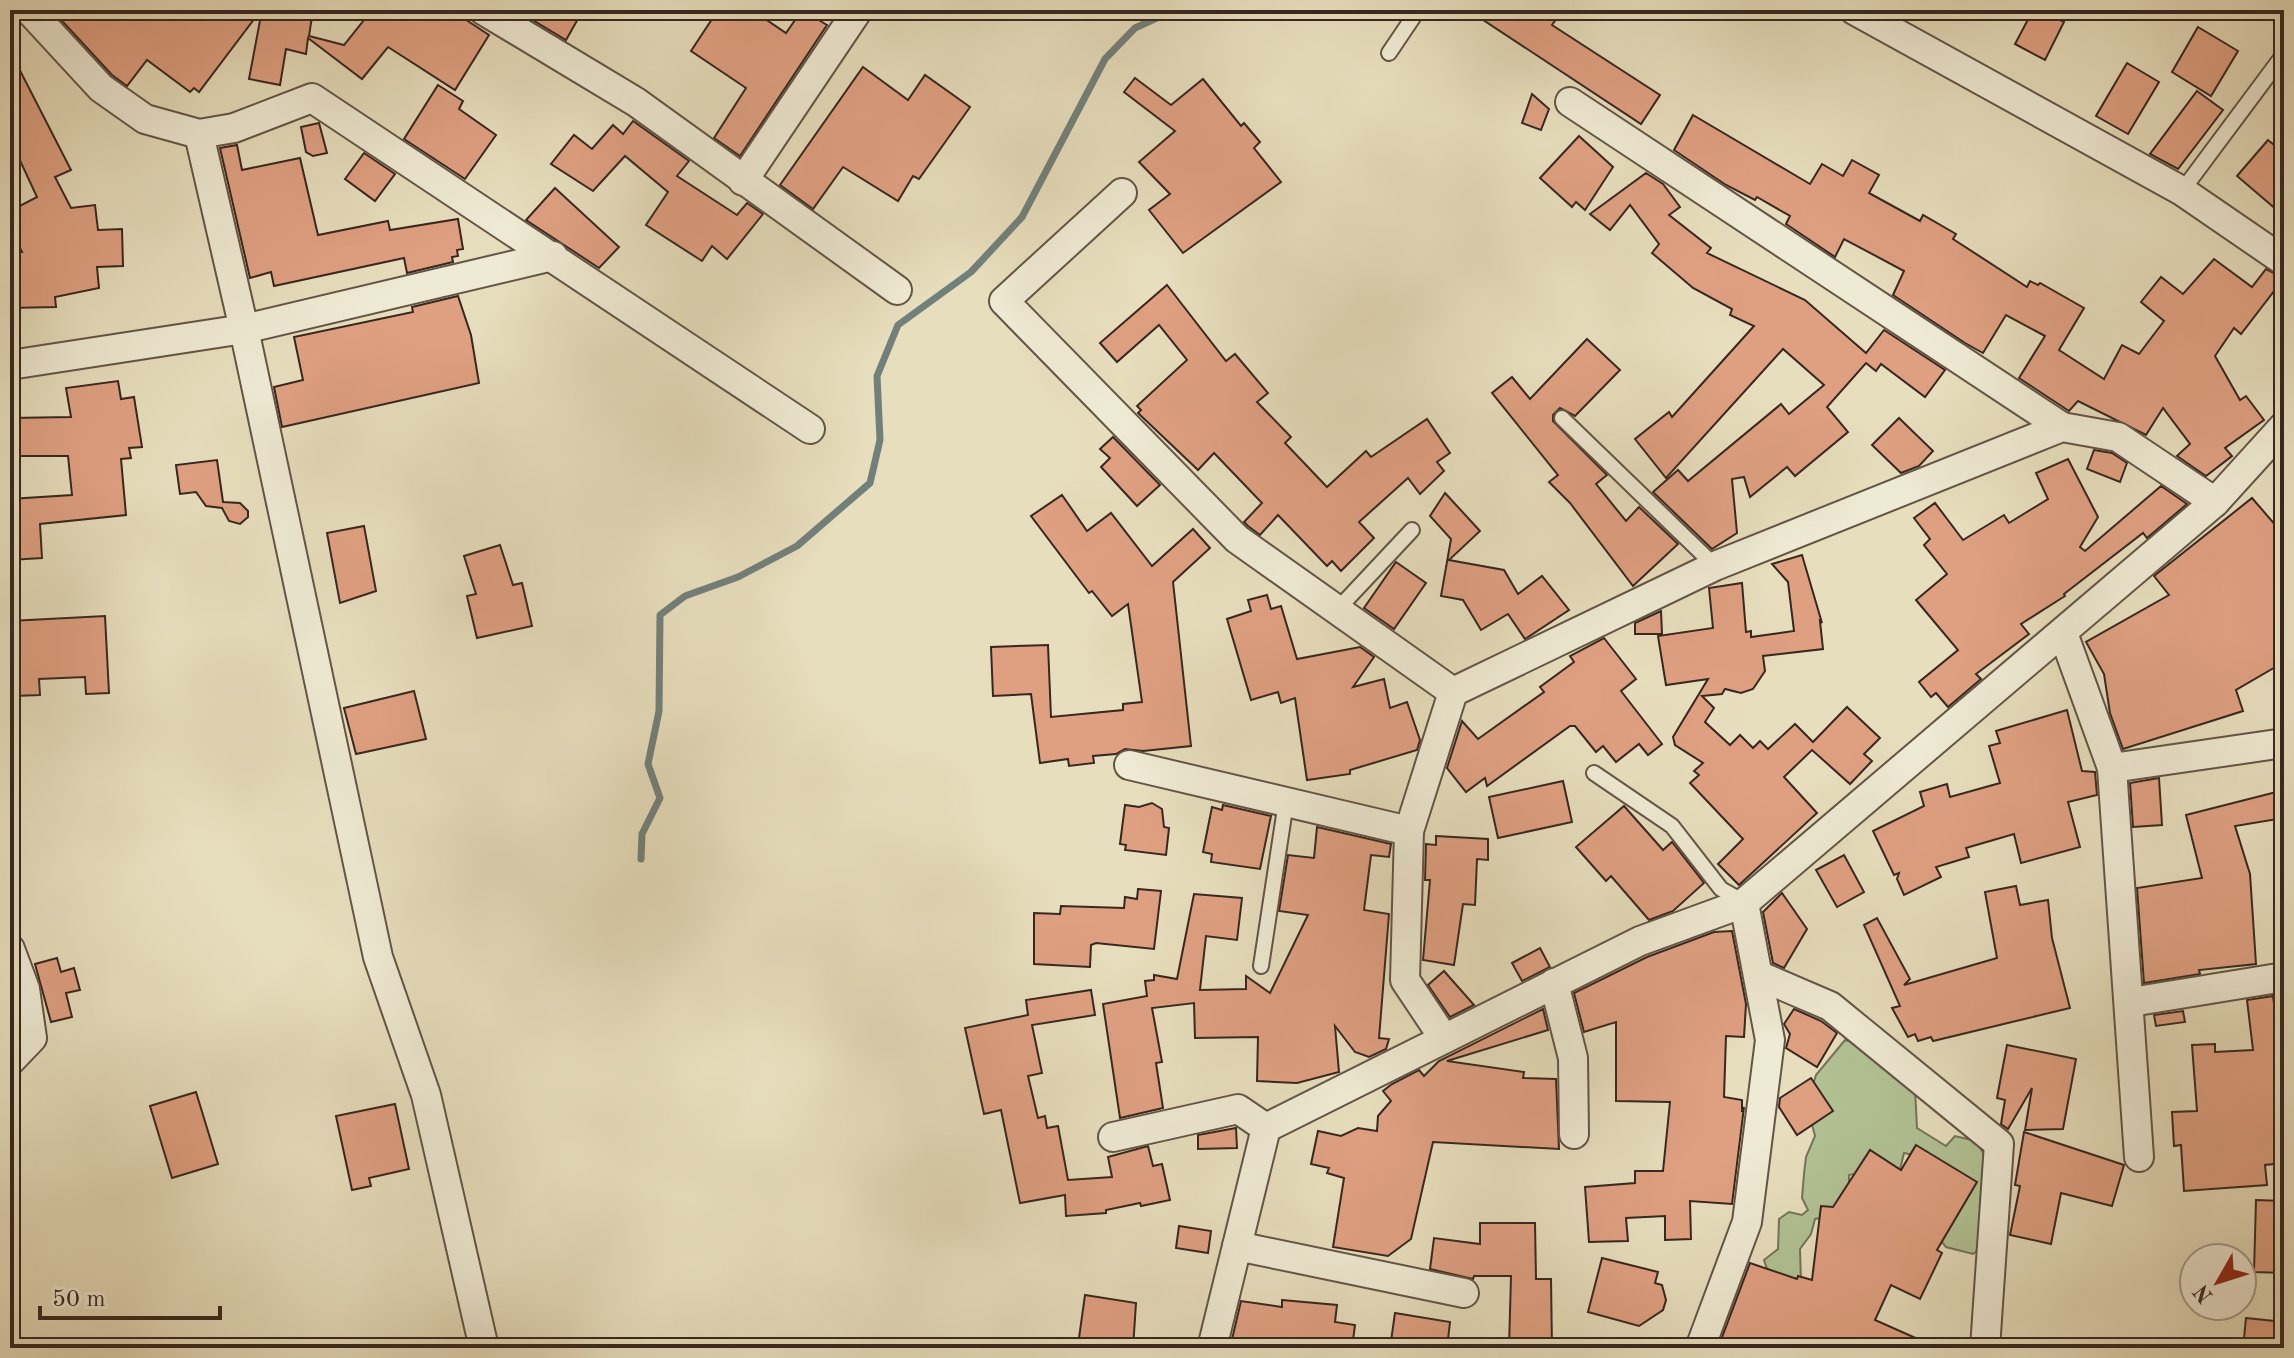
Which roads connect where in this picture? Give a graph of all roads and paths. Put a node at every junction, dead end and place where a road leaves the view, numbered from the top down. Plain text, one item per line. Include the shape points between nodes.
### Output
1 (29, 10) edge
2 (483, 10) edge
3 (858, 10) edge
4 (1418, 10) edge
5 (1854, 10) edge
6 (1389, 53) dead end
7 (2281, 58) dead end
8 (1570, 102) dead end
9 (199, 134) junction
10 (743, 181) junction
11 (2182, 191) junction
12 (1122, 193) dead end
13 (553, 256) junction
14 (2284, 261) edge
15 (897, 290) dead end
16 (244, 329) junction
17 (10, 365) edge
18 (1562, 418) dead end
19 (2284, 426) edge
20 (2062, 427) junction
21 (810, 429) dead end
22 (2215, 502) junction
23 (1412, 530) dead end
24 (1715, 566) junction
25 (1335, 612) junction
26 (2063, 633) junction
27 (1453, 692) junction
28 (2284, 743) edge
29 (1129, 765) dead end
30 (2112, 768) junction
31 (1594, 773) dead end
32 (1286, 802) junction
33 (1409, 831) junction
34 (1744, 903) junction
35 (10, 949) edge
36 (1261, 966) dead end
37 (1760, 976) junction
38 (2284, 977) edge
39 (1554, 983) junction
40 (2131, 1002) junction
41 (1443, 1037) junction
42 (10, 1061) edge
43 (1266, 1128) junction
44 (1574, 1134) dead end
45 (1113, 1137) dead end
46 (2139, 1157) dead end
47 (1237, 1246) junction
48 (1464, 1293) dead end
49 (484, 1348) edge
50 (1212, 1348) edge
51 (1700, 1348) edge
52 (1985, 1348) edge

1 - 9 street via 101,88 145,119
2 - 10 street via 636,102
3 - 10 street
4 - 6 lane
5 - 11 street
7 - 11 lane
8 - 20 street
9 - 13 street via 234,128 312,98
9 - 16 street
10 - 15 street
11 - 14 street
12 - 25 street via 1004,301 1237,539
13 - 16 street
13 - 21 street
16 - 17 street
16 - 49 street via 378,957 426,1095
18 - 24 lane
19 - 22 street
20 - 22 street via 2118,437
20 - 24 street
22 - 26 street
23 - 25 lane
24 - 27 street
25 - 27 street
26 - 30 street
26 - 34 street
27 - 33 street
28 - 30 street
29 - 32 street
30 - 40 street
31 - 34 lane via 1672,826 1721,889
32 - 33 street
32 - 36 lane
33 - 41 street via 1405,980
34 - 37 street
34 - 39 street via 1640,941
35 - 42 street via 25,989 32,1038
37 - 51 street via 1770,1040 1747,1222
37 - 52 street via 1830,1006 1999,1144
38 - 40 street
39 - 41 street
39 - 44 street via 1573,1058
40 - 46 street
41 - 43 street
43 - 45 street via 1238,1109
43 - 47 street
47 - 48 street
47 - 50 street

